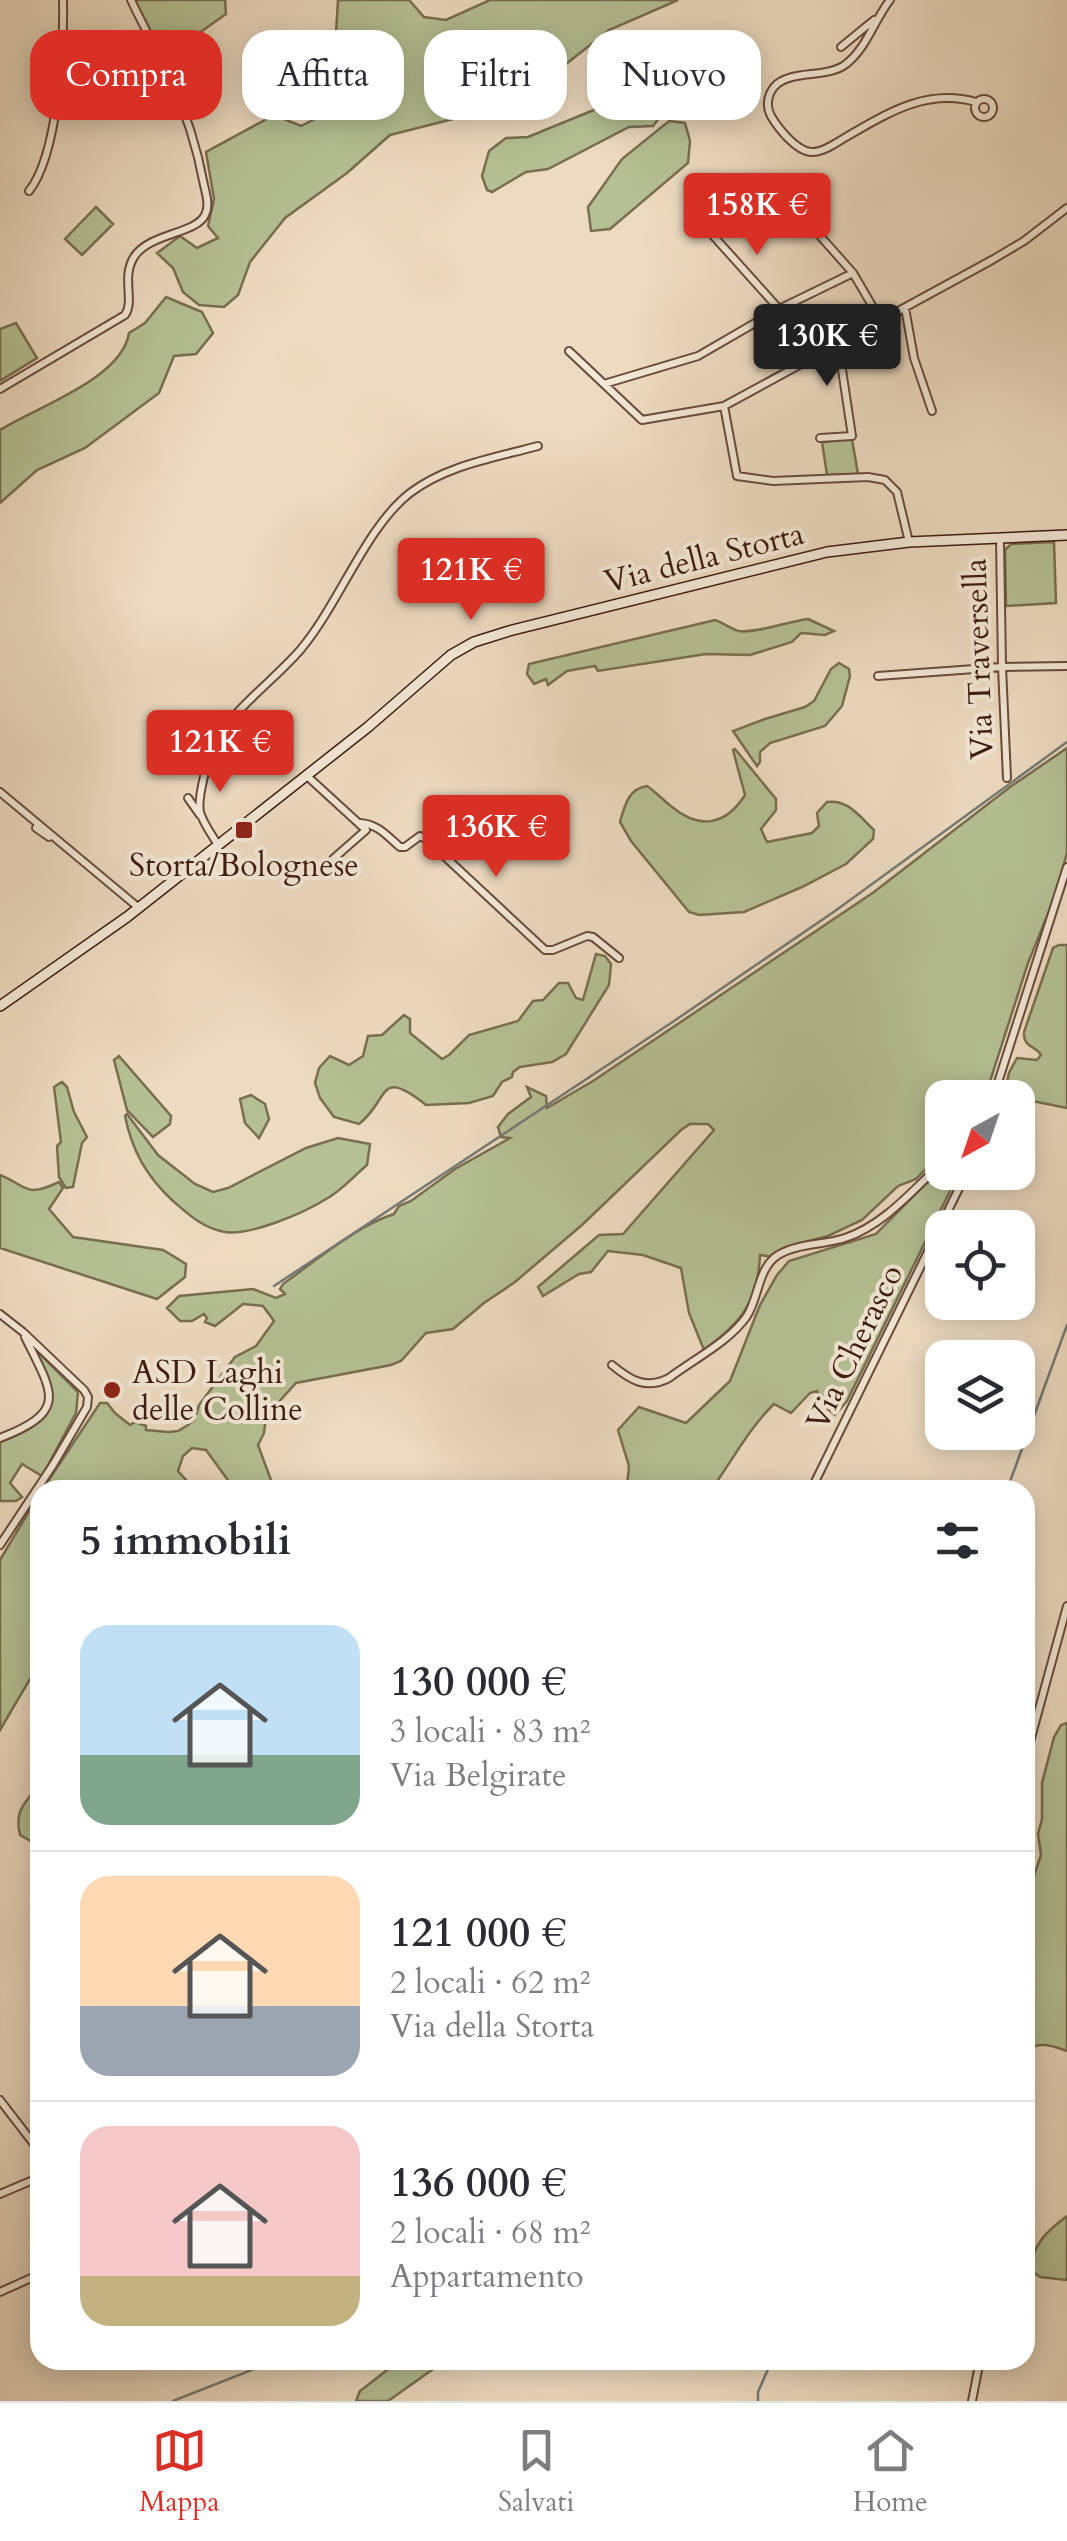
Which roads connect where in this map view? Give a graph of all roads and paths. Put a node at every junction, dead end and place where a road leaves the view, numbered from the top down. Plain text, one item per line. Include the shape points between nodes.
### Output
1 (64, 0) edge
2 (131, 0) edge
3 (890, 0) edge
4 (879, 16) junction
5 (841, 48) dead end
6 (976, 102) dead end
7 (30, 191) dead end
8 (1067, 208) edge
9 (709, 232) dead end
10 (821, 237) dead end
11 (853, 274) junction
12 (905, 308) junction
13 (779, 309) junction
14 (881, 321) junction
15 (838, 343) junction
16 (569, 352) dead end
17 (604, 384) junction
18 (0, 389) edge
19 (724, 406) junction
20 (932, 411) dead end
21 (820, 438) dead end
22 (538, 446) dead end
23 (1067, 535) edge
24 (1000, 539) junction
25 (909, 542) junction
26 (1067, 666) edge
27 (1002, 667) junction
28 (878, 676) dead end
29 (308, 776) junction
30 (1007, 778) dead end
31 (0, 792) edge
32 (188, 798) dead end
33 (204, 820) junction
34 (360, 823) junction
35 (36, 828) dead end
36 (218, 846) junction
37 (67, 848) junction
38 (333, 859) dead end
39 (1067, 867) edge
40 (138, 908) junction
41 (619, 958) dead end
42 (0, 1006) edge
43 (999, 1080) edge
44 (925, 1178) edge
45 (958, 1190) edge
46 (0, 1314) edge
47 (23, 1332) junction
48 (612, 1364) dead end
49 (0, 1438) edge
50 (43, 1480) edge
51 (817, 1480) edge
52 (30, 1500) edge
53 (0, 1545) edge
54 (1067, 1606) edge
55 (1035, 1723) edge
56 (0, 2100) edge
57 (30, 2139) edge
58 (30, 2180) edge
59 (0, 2194) edge
60 (30, 2278) edge
61 (0, 2292) edge
62 (978, 2370) edge
63 (972, 2401) edge

1 - 7 street via 52,131
2 - 18 street via 182,106 200,165 205,216 136,254 123,316
3 - 4 street
4 - 5 street
4 - 6 street via 846,64 785,79 772,90 771,116 798,146 822,150 921,100
8 - 12 street via 1009,250
9 - 13 street
10 - 11 street
11 - 13 street
11 - 14 street
12 - 14 street
12 - 20 street
13 - 17 street via 698,356
14 - 15 street
15 - 19 street
15 - 21 street via 852,436
16 - 17 street
17 - 19 street via 642,420
19 - 25 street via 737,476 773,482 882,479 897,492
22 - 33 street via 454,468 397,505 314,634 215,744 200,800
23 - 24 main road, Via della Storta
24 - 25 main road, Via della Storta
24 - 27 street, Via Traversella
25 - 29 main road, Via della Storta via 796,559 474,642 451,654
26 - 27 street
27 - 28 street
27 - 30 street, Via Traversella
29 - 34 street
29 - 36 main road, Via della Storta
31 - 37 street
32 - 33 street
33 - 36 street
34 - 38 street via 364,834
34 - 41 street via 372,824 400,847 420,836 426,840 545,950 593,936
35 - 37 street
36 - 40 main road, Via della Storta
37 - 40 street
39 - 43 street
40 - 42 main road, Via della Storta
44 - 48 street via 866,1230 777,1256 740,1324 664,1382 640,1383
45 - 51 street, Via Cherasco
46 - 47 street
47 - 49 street via 49,1401 40,1419
47 - 50 street via 88,1400
52 - 53 street
54 - 55 street
56 - 57 street
58 - 59 street
60 - 61 street
62 - 63 street

